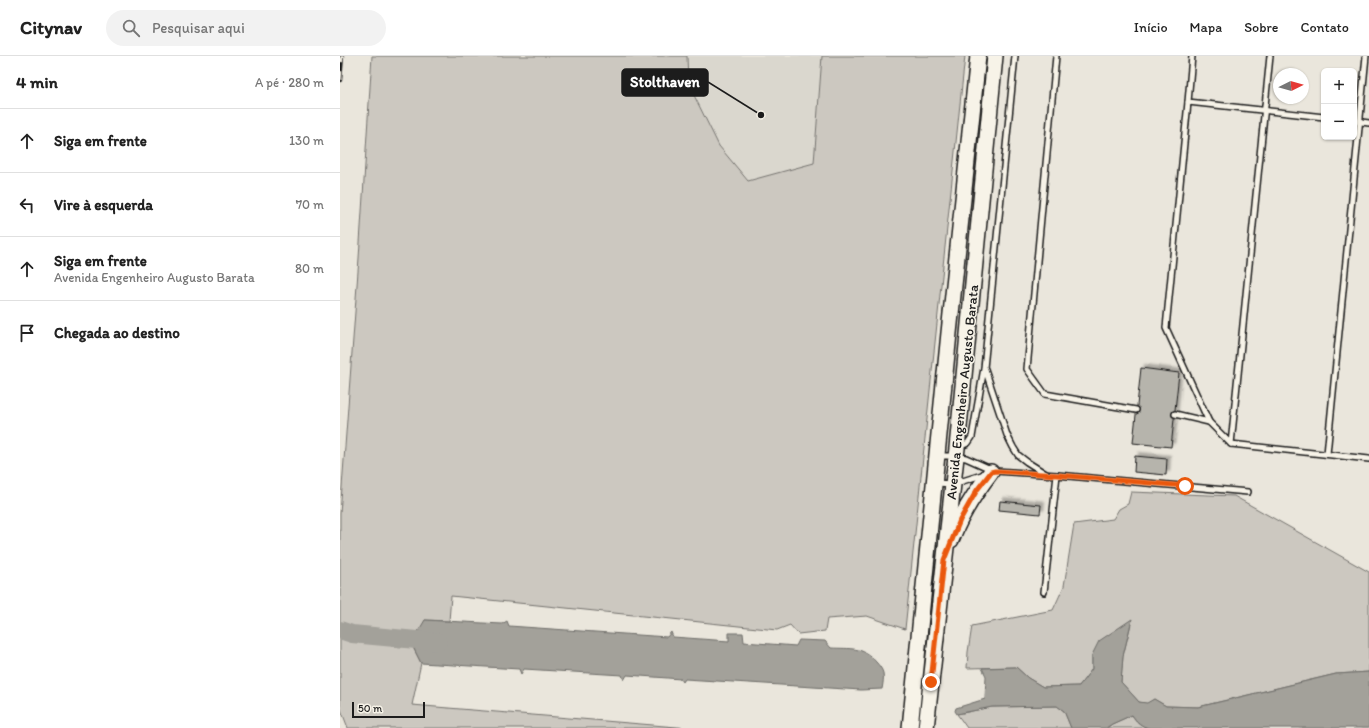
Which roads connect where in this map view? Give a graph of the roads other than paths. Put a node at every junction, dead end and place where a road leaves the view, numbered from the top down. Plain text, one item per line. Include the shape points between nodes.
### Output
1 (978, 56) edge
2 (995, 56) edge
3 (1014, 56) edge
4 (1056, 56) edge
5 (1192, 56) edge
6 (1270, 56) edge
7 (1366, 56) edge
8 (1188, 102) junction
9 (1264, 110) junction
10 (1321, 117) edge
11 (1357, 121) edge
12 (1369, 122) edge
13 (1355, 140) edge
14 (984, 368) junction
15 (1136, 410) dead end
16 (1175, 414) dead end
17 (1209, 422) junction
18 (1231, 444) junction
19 (956, 452) junction
20 (1327, 454) junction
21 (937, 457) junction
22 (1369, 459) edge
23 (993, 472) junction
24 (1047, 474) junction
25 (1057, 475) junction
26 (934, 483) junction
27 (953, 484) junction
28 (1248, 492) dead end
29 (944, 560) junction
30 (1044, 592) dead end
31 (910, 728) edge
32 (926, 728) edge

1 - 21 main road, Avenida Engenheiro Augusto Barata
2 - 19 main road, Avenida Engenheiro Augusto Barata
3 - 14 lane
4 - 15 lane via 1027,369 1045,394
5 - 8 lane
6 - 9 lane
7 - 11 lane
8 - 9 lane
8 - 17 lane via 1166,328
9 - 10 lane
9 - 18 lane
11 - 12 lane
13 - 20 lane
14 - 19 lane via 972,437
14 - 24 lane via 1007,435 1018,455
16 - 17 lane
17 - 18 lane
18 - 20 lane
19 - 21 lane
19 - 23 lane
19 - 27 main road, Avenida Engenheiro Augusto Barata
20 - 22 lane
21 - 26 main road, Avenida Engenheiro Augusto Barata
23 - 24 lane
23 - 27 lane
23 - 29 main road via 977,490 960,520
24 - 25 lane
25 - 28 lane
25 - 30 lane
26 - 27 lane
26 - 31 main road, Avenida Engenheiro Augusto Barata
27 - 29 main road, Avenida Engenheiro Augusto Barata
29 - 32 main road, Avenida Engenheiro Augusto Barata

